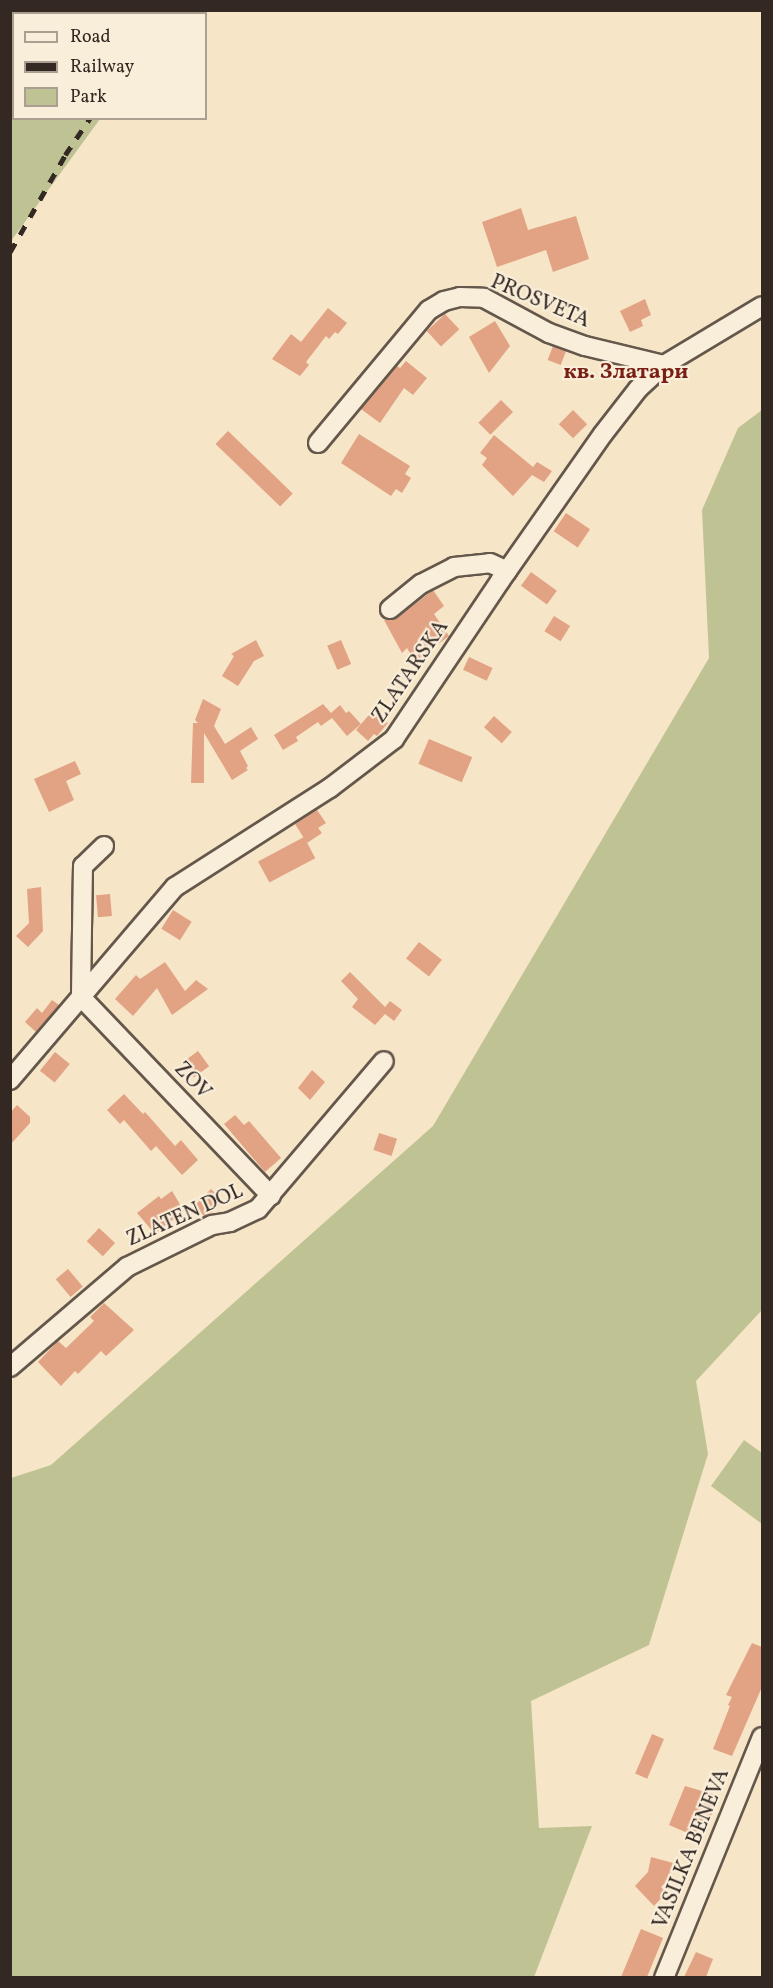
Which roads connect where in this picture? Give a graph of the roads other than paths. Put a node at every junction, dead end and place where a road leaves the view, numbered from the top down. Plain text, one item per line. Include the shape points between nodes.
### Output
1 (762, 306) edge
2 (664, 365) junction
3 (318, 443) dead end
4 (507, 571) junction
5 (390, 609) dead end
6 (104, 846) dead end
7 (81, 997) junction
8 (384, 1061) dead end
9 (10, 1080) edge
10 (271, 1196) junction
11 (10, 1367) edge
12 (762, 1737) edge
13 (664, 1977) edge

1 - 2 street, ZLATARSKA
2 - 3 street, PROSVETA via 549,333 484,298 452,299 429,310
2 - 4 street, ZLATARSKA via 619,413
4 - 5 street via 490,563 454,567 421,584
4 - 7 street, ZLATARSKA via 394,739 330,788 175,887
6 - 7 street via 83,866
7 - 9 street, ZLATARSKA
7 - 10 street, ZOV
8 - 10 street, ZLATEN DOL
10 - 11 street, ZLATEN DOL via 258,1209 230,1222 212,1225 128,1268
12 - 13 street, VASILKA BENEVA

